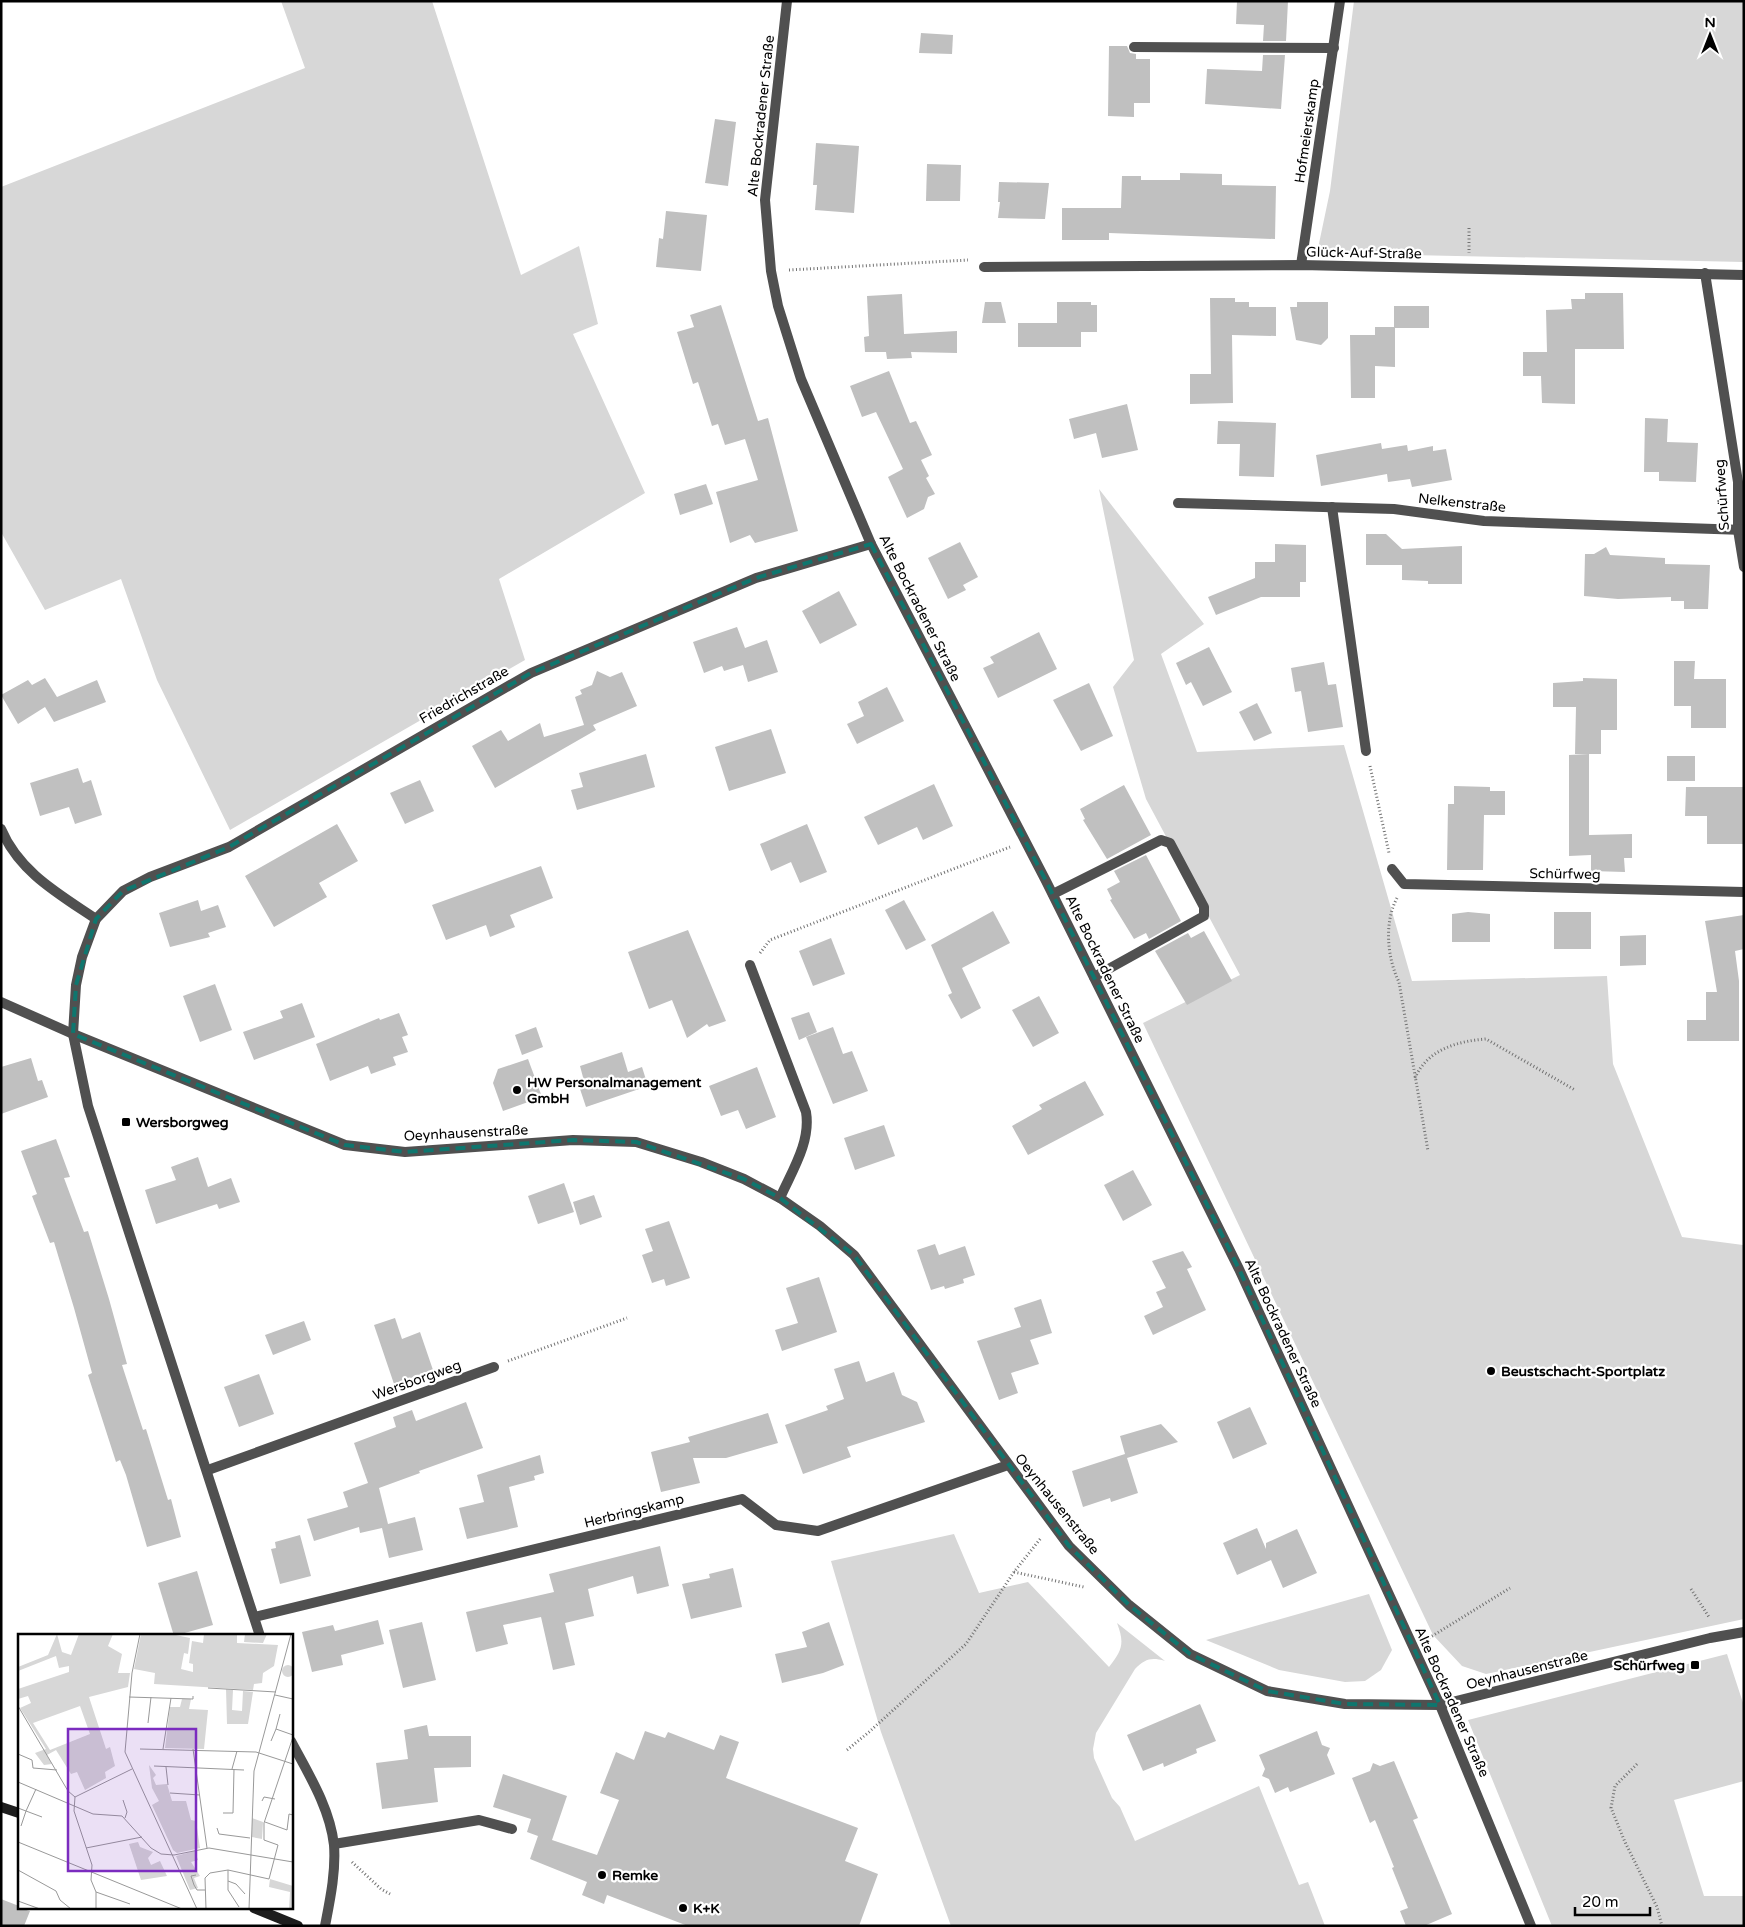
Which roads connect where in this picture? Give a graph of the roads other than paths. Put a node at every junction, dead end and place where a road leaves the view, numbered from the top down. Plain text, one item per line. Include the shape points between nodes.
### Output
1 (787, 1) edge
2 (1340, 1) edge
3 (1134, 47) dead end
4 (1334, 48) junction
5 (1301, 265) junction
6 (984, 267) road end
7 (1704, 273) junction
8 (1744, 275) edge
9 (1178, 503) dead end
10 (1332, 507) junction
11 (1741, 530) edge
12 (871, 544) junction
13 (1744, 567) edge
14 (1366, 751) road end
15 (1, 829) edge
16 (1392, 869) road end
17 (1744, 892) edge
18 (1053, 894) junction
19 (96, 919) junction
20 (750, 965) road end
21 (1094, 977) junction
22 (1, 1002) edge
23 (73, 1034) junction
24 (780, 1198) junction
25 (494, 1367) road end
26 (1008, 1465) junction
27 (208, 1470) junction
28 (255, 1617) junction
29 (1744, 1632) edge
30 (259, 1634) edge
31 (1440, 1706) junction
32 (292, 1743) edge
33 (1, 1806) edge
34 (18, 1813) edge
35 (512, 1829) dead end
36 (334, 1844) junction
37 (259, 1910) edge
38 (298, 1926) edge
39 (325, 1926) edge
40 (1531, 1926) edge

1 - 12 street, Alte Bockradener Straße via 766,200 771,272 801,379
2 - 4 street, Hofmeierskamp
3 - 4 street
4 - 5 street, Hofmeierskamp
5 - 6 street, Glück-Auf-Straße
5 - 7 street, Glück-Auf-Straße
7 - 8 street, Glück-Auf-Straße
7 - 11 street, Schürfweg via 1738,482
9 - 10 street, Nelkenstraße
10 - 11 street, Nelkenstraße via 1394,508 1484,521
10 - 14 street
11 - 13 street, Schürfweg
12 - 18 street, Alte Bockradener Straße
12 - 19 street, Friedrichstraße via 756,578 531,672 229,847 124,890
15 - 19 street via 7,844 37,878
16 - 17 street, Schürfweg via 1404,884
18 - 21 street, Alte Bockradener Straße
18 - 21 street via 1160,840 1170,843 1204,907 1204,916
19 - 23 street via 76,985
20 - 24 street via 808,1124 805,1141
21 - 31 street, Alte Bockradener Straße via 1239,1269
22 - 23 street, Oeynhausenstraße
23 - 24 street, Oeynhausenstraße via 345,1145 405,1152 573,1140 636,1142 701,1162
23 - 27 street via 88,1106
24 - 26 street, Oeynhausenstraße via 854,1255
25 - 27 street, Wersborgweg
26 - 28 street, Herbringskamp via 818,1531 776,1525 742,1499
26 - 31 street, Oeynhausenstraße via 1069,1546 1119,1595 1190,1654 1268,1690 1345,1704
27 - 28 street
28 - 30 street
29 - 31 street, Oeynhausenstraße via 1692,1642
31 - 40 street, Alte Bockradener Straße
32 - 36 street via 322,1801
33 - 34 main road
35 - 36 street via 479,1820
36 - 39 street via 333,1886
37 - 38 main road

